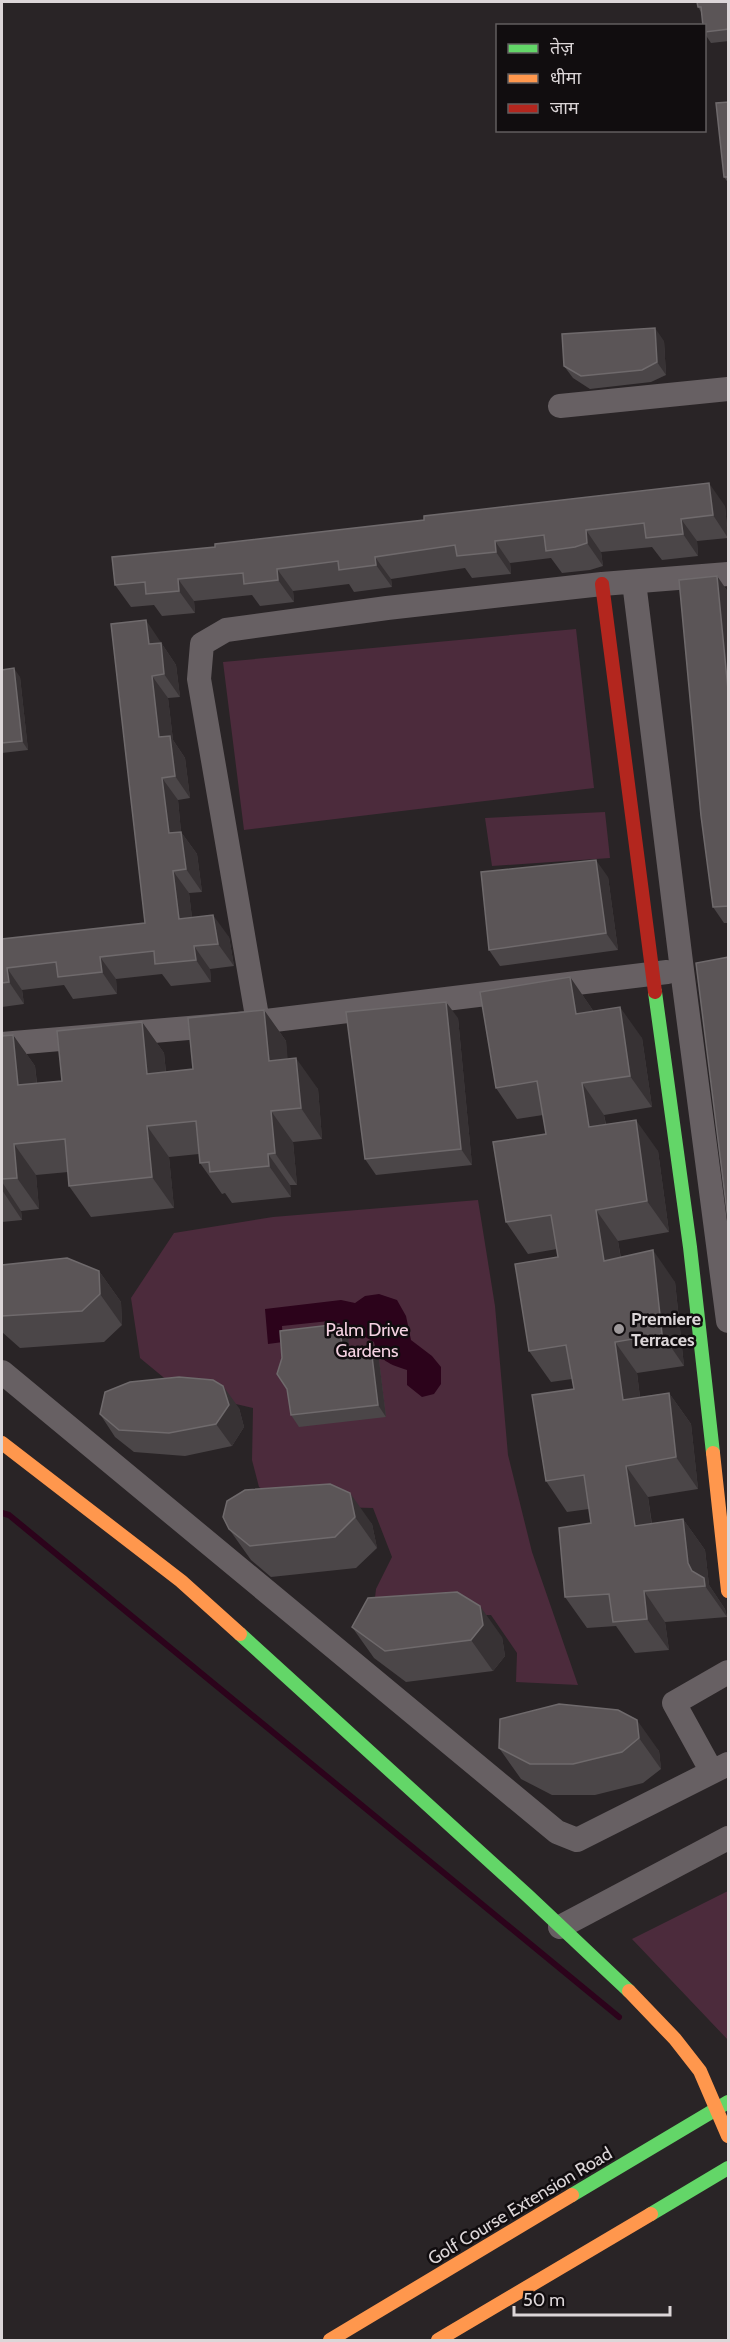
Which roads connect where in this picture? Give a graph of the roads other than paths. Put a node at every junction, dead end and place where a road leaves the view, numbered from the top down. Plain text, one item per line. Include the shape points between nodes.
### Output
1 (729, 389) edge
2 (560, 406) dead end
3 (729, 574) edge
4 (634, 582) junction
5 (602, 584) junction
6 (682, 970) junction
7 (652, 973) junction
8 (258, 1022) junction
9 (2, 1044) edge
10 (729, 1322) edge
11 (2, 1372) edge
12 (2, 1443) edge
13 (729, 1591) edge
14 (729, 1672) edge
15 (720, 1768) edge
16 (729, 1838) edge
17 (560, 1927) junction
18 (729, 2102) edge
19 (716, 2109) junction
20 (729, 2136) edge
21 (729, 2168) edge
22 (330, 2340) edge
23 (438, 2340) edge

1 - 2 street
3 - 4 street
4 - 5 street
4 - 6 street
5 - 7 street
5 - 8 street via 226,630 202,644 199,679
6 - 7 street
6 - 10 street
7 - 8 street
7 - 13 street via 690,1247
8 - 9 street
11 - 15 street via 556,1832 577,1840
12 - 17 street via 182,1581
14 - 15 street via 674,1703
16 - 17 street
17 - 19 street via 675,2039 700,2071
18 - 19 street, Golf Course Extension Road
19 - 20 street
19 - 22 street, Golf Course Extension Road
21 - 23 street

